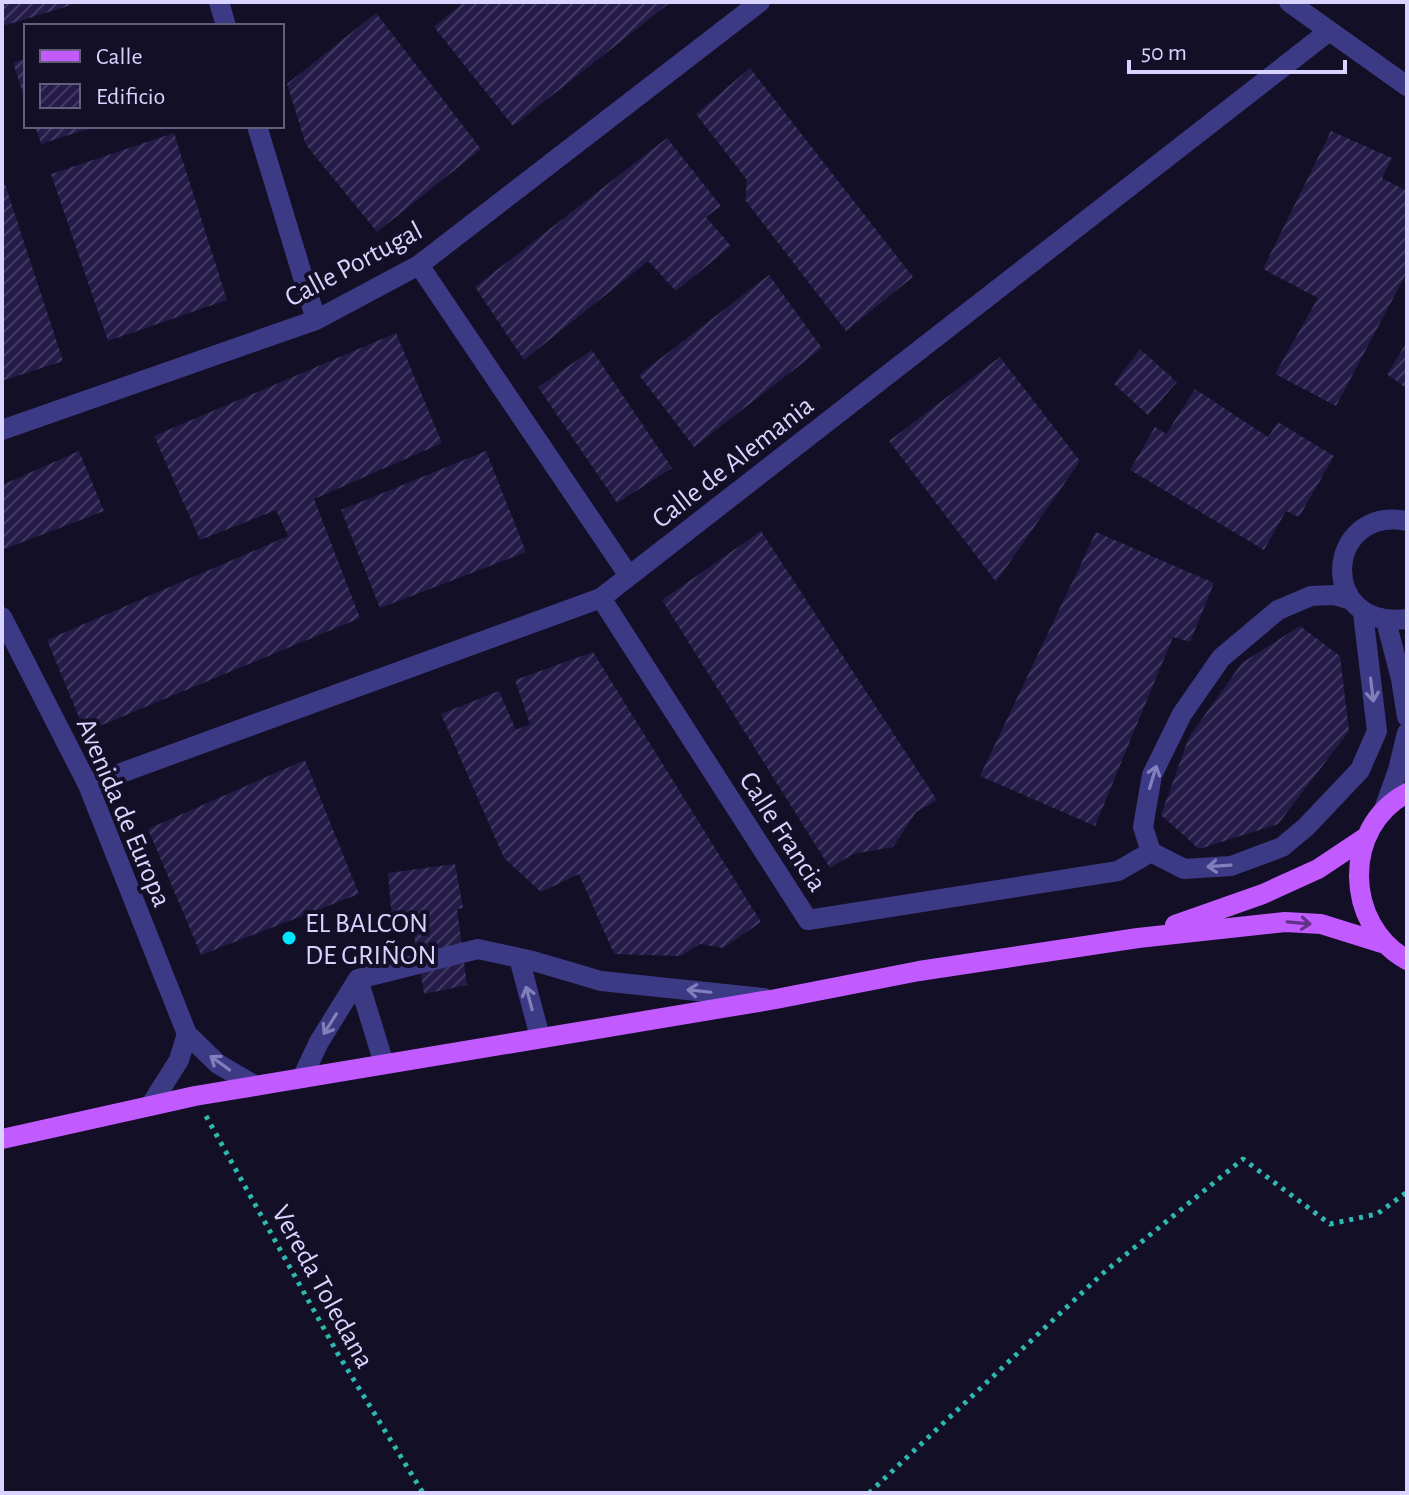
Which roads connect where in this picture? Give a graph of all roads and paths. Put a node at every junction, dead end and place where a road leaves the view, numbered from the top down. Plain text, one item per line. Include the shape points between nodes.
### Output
1 (219, 2) edge
2 (760, 2) edge
3 (1289, 2) edge
4 (225, 24) edge
5 (1328, 32) junction
6 (1407, 86) edge
7 (258, 128) edge
8 (419, 265) junction
9 (316, 320) junction
10 (2, 430) edge
11 (1407, 521) edge
12 (629, 576) junction
13 (601, 598) junction
14 (1357, 606) junction
15 (2, 617) edge
16 (1397, 620) edge
17 (1407, 717) edge
18 (1407, 733) edge
19 (88, 785) junction
20 (1407, 793) edge
21 (1383, 812) junction
22 (1366, 837) junction
23 (1151, 852) junction
24 (1138, 938) junction
25 (1385, 944) junction
26 (519, 958) junction
27 (1407, 960) edge
28 (358, 979) junction
29 (776, 999) junction
30 (187, 1034) junction
31 (540, 1037) junction
32 (384, 1064) junction
33 (302, 1078) junction
34 (256, 1086) junction
35 (195, 1096) junction
36 (150, 1106) junction
37 (2, 1139) edge
38 (1407, 1192) edge
39 (423, 1493) edge
40 (869, 1493) edge

1 - 4 street
2 - 8 street, Calle Portugal
3 - 5 street
5 - 6 street
5 - 12 street, Calle de Alemania
7 - 9 street
8 - 9 street, Calle Portugal
8 - 12 street
9 - 10 street, Calle Portugal
11 - 14 street via 1387,518 1371,523 1345,549 1343,584
12 - 13 street, Calle de Alemania
13 - 19 street, Calle de Alemania
13 - 23 street, Calle Francia via 808,920 1118,871
14 - 16 street
23 -> 14 street via 1143,827 1152,775 1182,714 1221,658 1278,610 1311,596 1334,595
14 -> 23 street via 1377,731 1360,770 1282,847 1231,866 1184,869
15 - 19 street, Avenida de Europa
16 - 17 street
18 - 21 street
19 - 30 street, Avenida de Europa
20 - 21 main road
21 - 22 main road
22 - 24 main road via 1318,869 1263,894
22 - 25 main road via 1358,882 1371,925
24 -> 25 main road via 1285,922 1321,924
24 - 29 main road
25 - 27 main road
26 - 28 street via 478,949
29 -> 26 street via 601,981
31 -> 26 street
28 - 32 street
28 -> 33 street
29 - 31 main road
34 -> 30 street, Avenida de Europa via 218,1064
30 - 36 street via 179,1060
31 - 32 main road
32 - 33 main road
33 - 34 main road
34 - 35 main road
35 - 36 main road
35 - 39 path, Vereda Toledana via 338,1354
36 - 37 main road
38 - 40 path via 1377,1214 1330,1224 1243,1159 1102,1274

